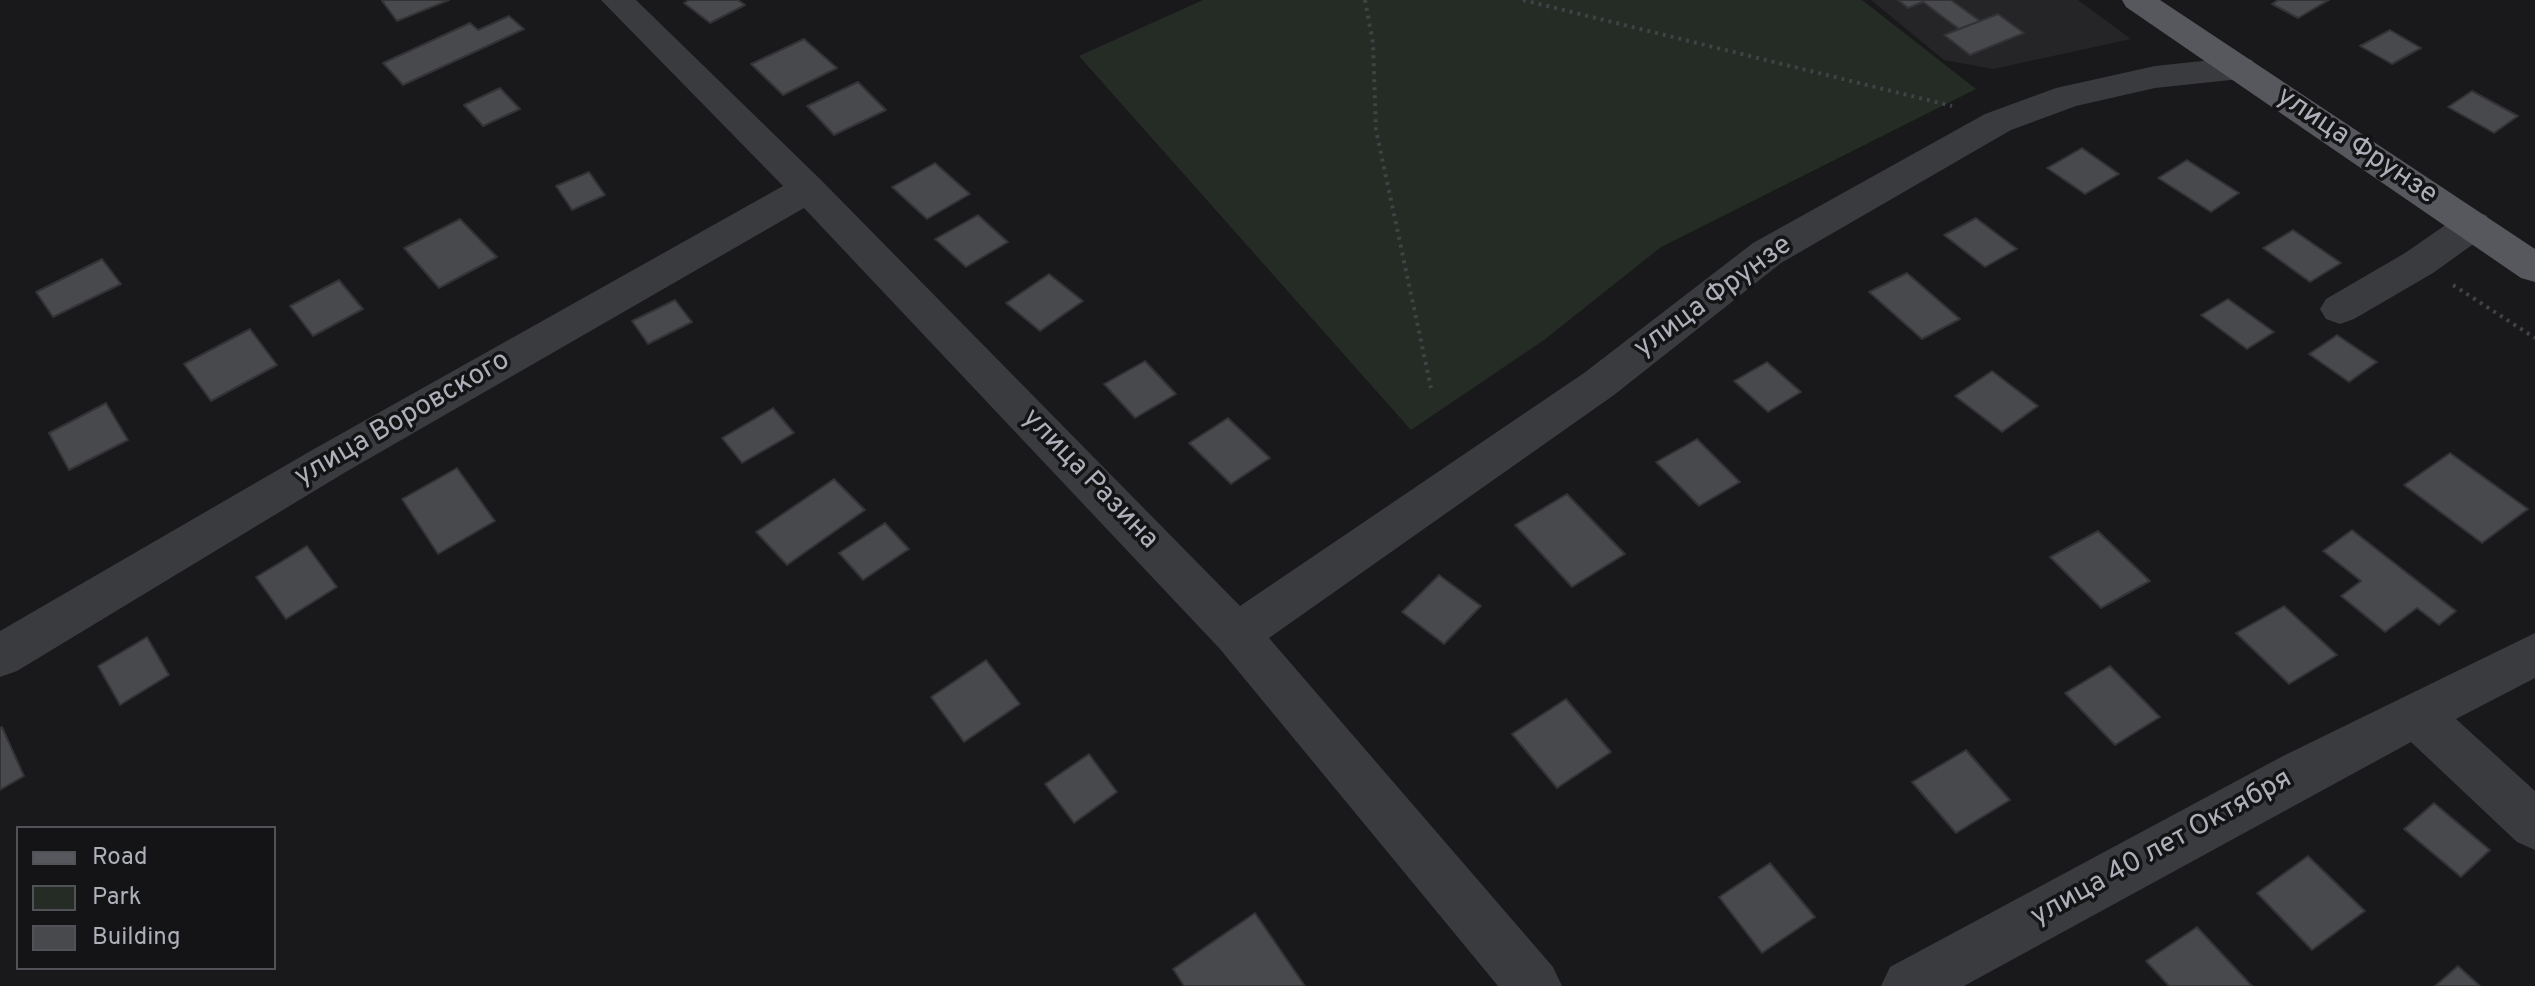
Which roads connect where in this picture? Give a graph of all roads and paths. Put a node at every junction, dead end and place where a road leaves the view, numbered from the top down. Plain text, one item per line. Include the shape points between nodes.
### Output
1 (617, 0) edge
2 (1365, 0) edge
3 (1523, 0) edge
4 (2138, 0) edge
5 (2240, 68) junction
6 (1998, 122) junction
7 (808, 189) junction
8 (2473, 225) junction
9 (2419, 263) junction
10 (2535, 268) edge
11 (2340, 309) dead end
12 (2535, 338) edge
13 (1431, 388) dead end
14 (1237, 634) junction
15 (2535, 654) edge
16 (0, 656) edge
17 (2416, 714) junction
18 (2535, 825) edge
19 (1534, 986) edge
20 (1909, 986) edge

1 - 7 street, улица Разина
2 - 13 path via 1373,43 1376,130
3 - 6 path via 1944,103
4 - 5 main road, улица Фрунзе
5 - 6 street, улица Фрунзе via 2082,92
5 - 8 main road, улица Фрунзе
6 - 14 street, улица Фрунзе via 1767,253 1599,384
7 - 14 street, улица Разина
7 - 16 street, улица Воровского via 329,461
8 - 9 street, улица Фрунзе
8 - 10 main road, улица Фрунзе
9 - 11 street, улица Фрунзе
9 - 12 path
14 - 19 street, улица Разина
15 - 17 street, улица 40 лет Октября
17 - 18 street
17 - 20 street, улица 40 лет Октября

